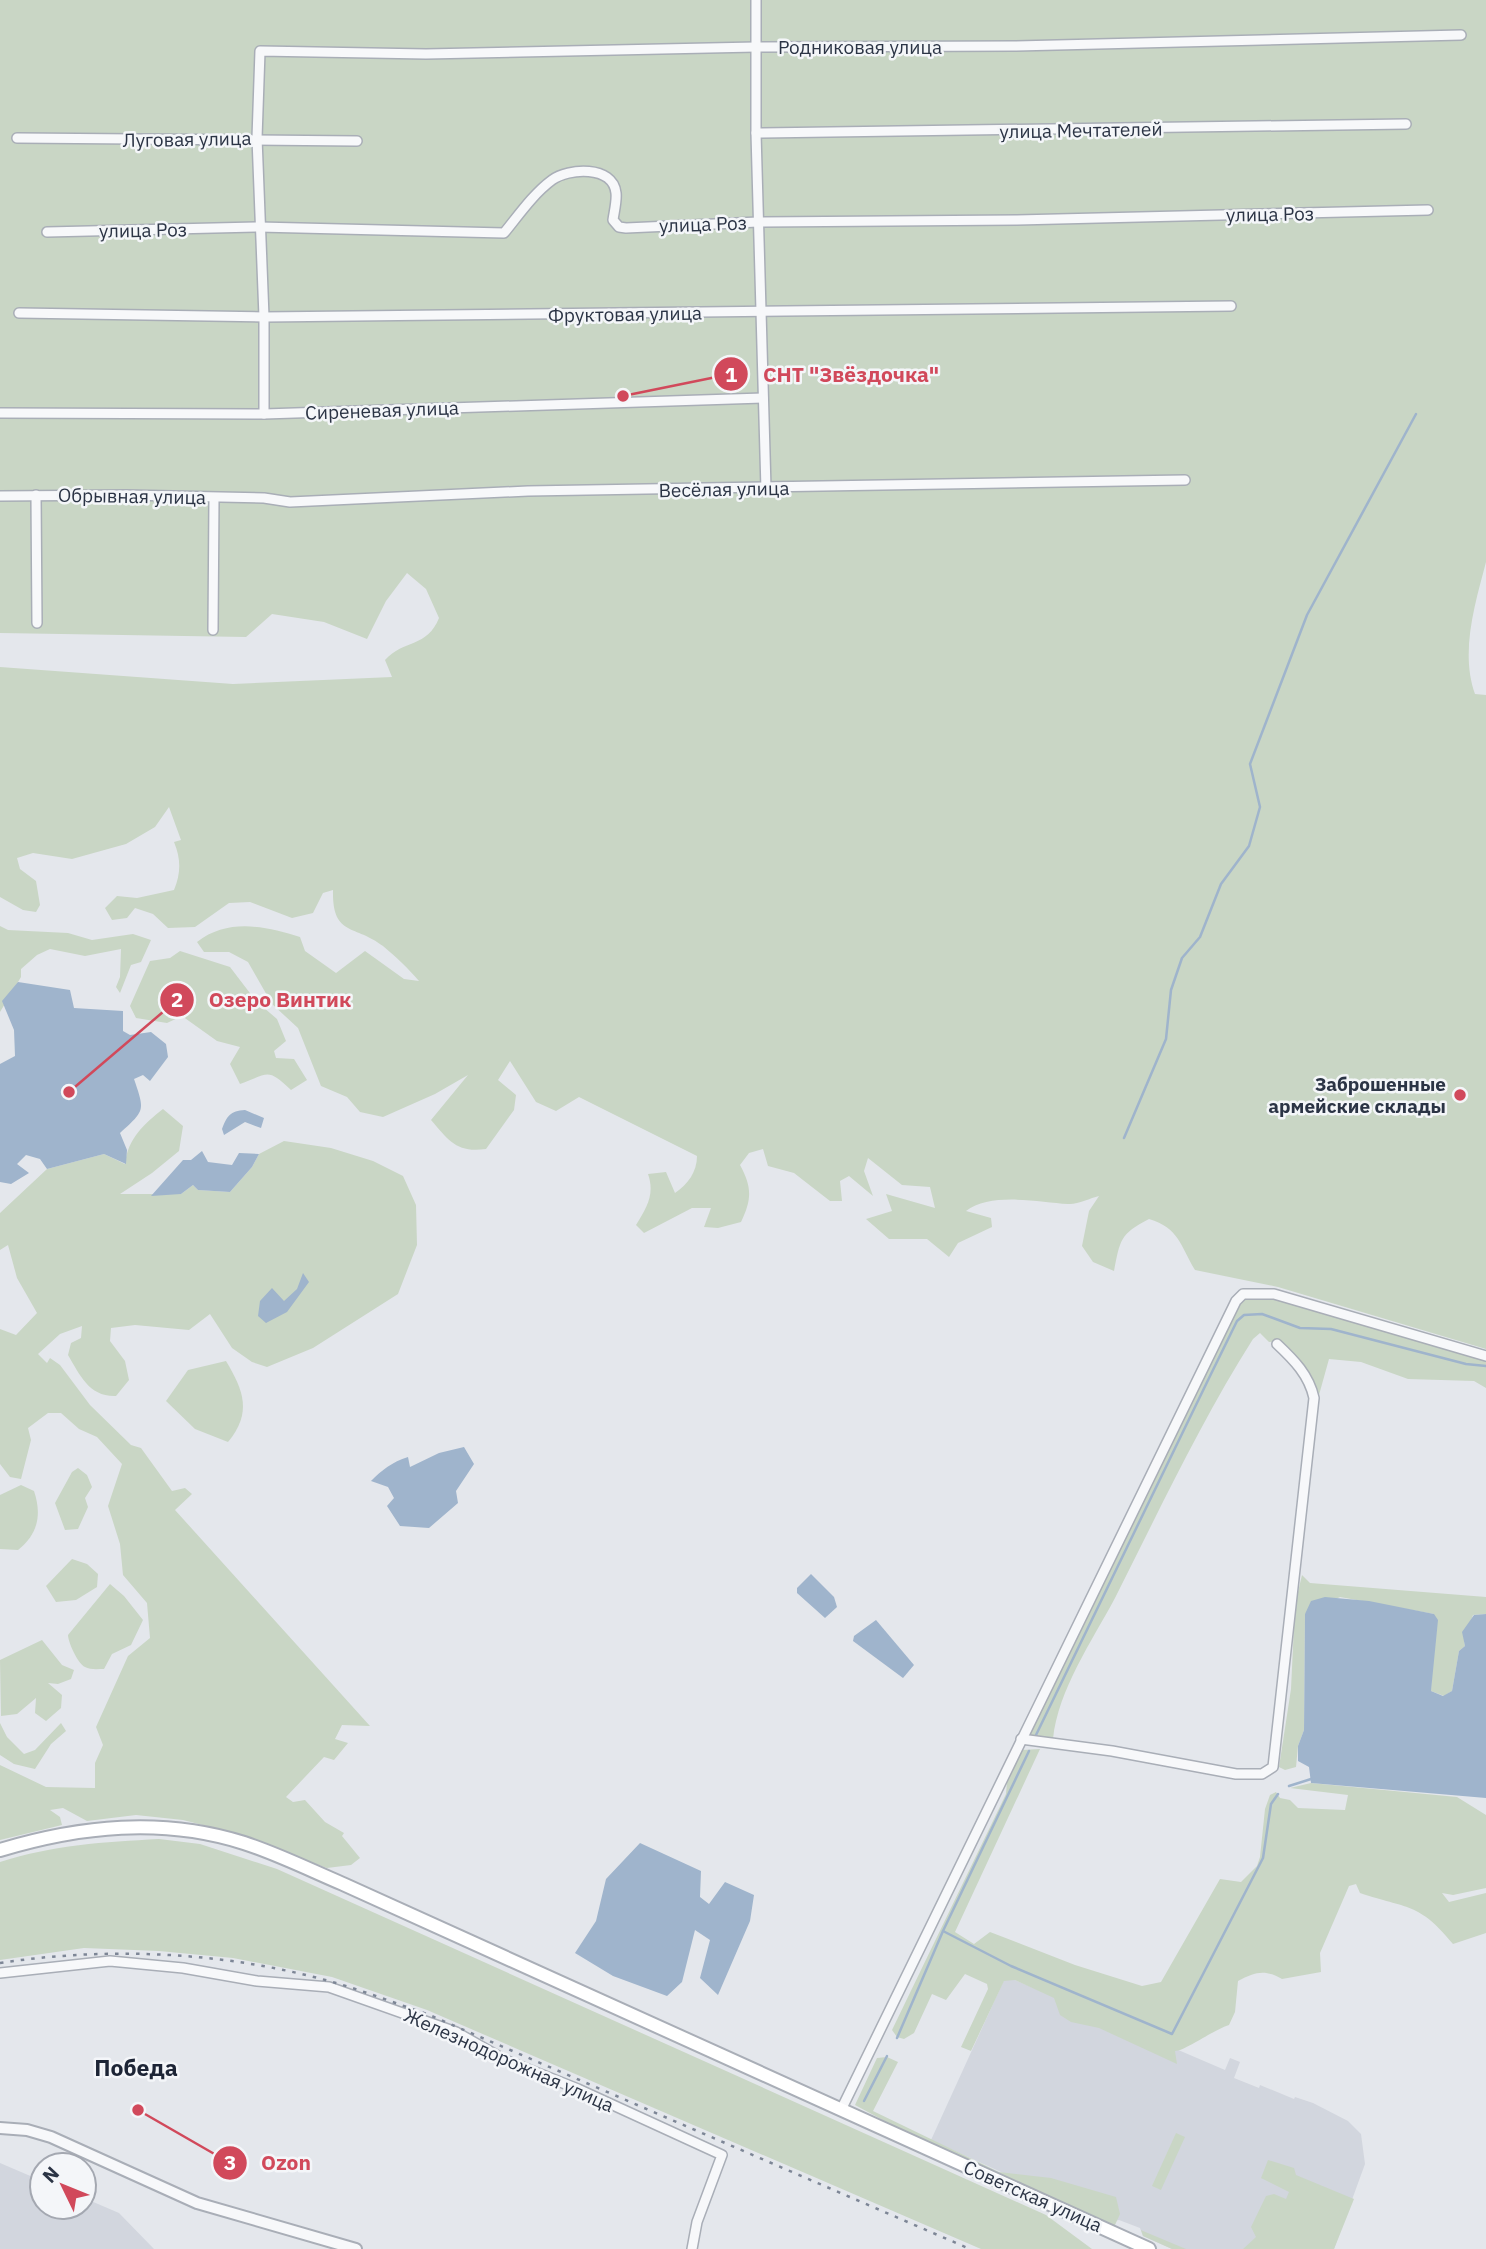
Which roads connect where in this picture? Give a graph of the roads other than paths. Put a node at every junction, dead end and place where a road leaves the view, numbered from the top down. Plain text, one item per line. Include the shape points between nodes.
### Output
1 (757, 0) edge
2 (1461, 35) dead end
3 (756, 47) junction
4 (1406, 124) dead end
5 (756, 133) junction
6 (17, 138) dead end
7 (257, 138) junction
8 (357, 141) dead end
9 (1428, 210) dead end
10 (758, 222) junction
11 (259, 227) junction
12 (47, 232) dead end
13 (1231, 306) dead end
14 (763, 311) junction
15 (19, 313) dead end
16 (264, 317) junction
17 (763, 398) junction
18 (0, 413) edge
19 (264, 414) junction
20 (1185, 480) dead end
21 (766, 489) junction
22 (36, 495) junction
23 (0, 496) edge
24 (214, 498) junction
25 (264, 498) joint
26 (37, 622) dead end
27 (213, 629) dead end
28 (1277, 1344) dead end
29 (1486, 1356) edge
30 (1021, 1739) junction
31 (0, 1850) edge
32 (0, 1973) edge
33 (841, 2110) junction
34 (2, 2126) edge
35 (356, 2249) edge
36 (692, 2249) edge
37 (1149, 2249) edge

1 - 3 street
2 - 3 street, Родниковая улица
3 - 5 street
3 - 7 street, Родниковая улица via 426,54 260,51
4 - 5 street, улица Мечтателей
5 - 10 street
6 - 7 street, Луговая улица
7 - 8 street, Луговая улица
7 - 11 street
9 - 10 street, улица Роз
10 - 11 street, улица Роз via 619,227 613,220 616,191 594,171 552,180 504,233
10 - 14 street
11 - 12 street, улица Роз
11 - 16 street
13 - 14 street, Фруктовая улица
14 - 16 street, Фруктовая улица
14 - 17 street
15 - 16 street, Фруктовая улица
16 - 19 street
17 - 19 street, Сиреневая улица
17 - 21 street
18 - 19 street, Сиреневая улица
20 - 21 street, Весёлая улица
21 - 25 street, Весёлая улица via 528,491 290,502
22 - 23 street, Обрывная улица
22 - 24 street, Обрывная улица
22 - 26 street
24 - 25 street, Обрывная улица
24 - 27 street
28 - 30 street via 1303,1371 1314,1398 1273,1767 1262,1774 1236,1774
29 - 30 street via 1286,1297 1243,1294 1231,1310
30 - 33 street
31 - 33 main road, Советская улица via 70,1832 135,1826 180,1829 246,1844
32 - 36 street, Железнодорожная улица via 110,1961 183,1968 329,1987 456,2032 505,2060 722,2155
33 - 37 main road, Советская улица
34 - 35 street via 51,2137 197,2203

